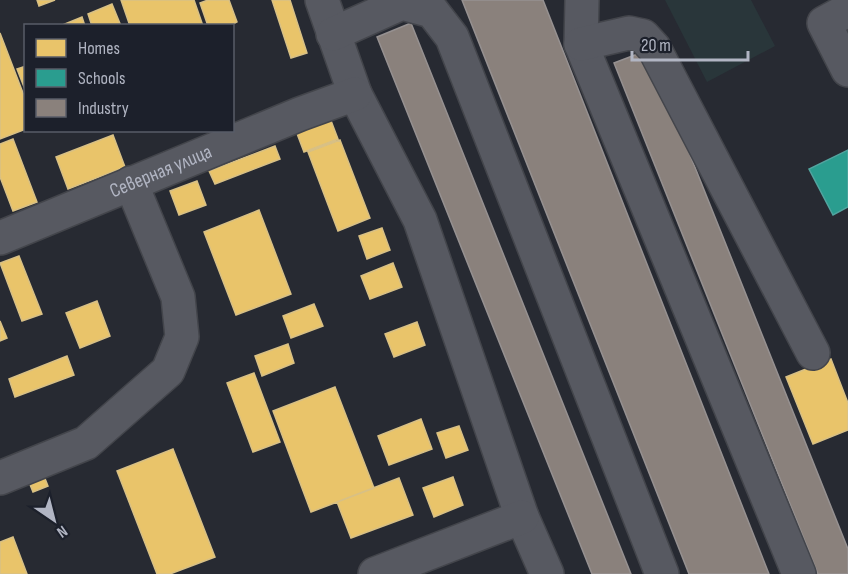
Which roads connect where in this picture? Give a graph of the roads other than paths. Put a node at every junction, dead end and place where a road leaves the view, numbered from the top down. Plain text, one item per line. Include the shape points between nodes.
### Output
1 (322, 0) edge
2 (582, 0) edge
3 (848, 10) edge
4 (333, 34) junction
5 (581, 44) junction
6 (848, 70) edge
7 (355, 94) junction
8 (131, 183) junction
9 (0, 238) edge
10 (813, 353) dead end
11 (0, 478) edge
12 (522, 517) junction
13 (375, 574) edge
14 (547, 574) edge
15 (662, 574) edge
16 (799, 574) edge

1 - 4 street
2 - 5 street
3 - 6 street via 824,23
4 - 7 street
4 - 15 street via 402,3 432,11 452,37
5 - 10 street via 629,33 643,36 654,48
5 - 16 street
7 - 8 street, Северная улица
7 - 12 street via 420,220
8 - 9 street, Северная улица
8 - 11 street via 178,297 182,336 168,370 87,443
12 - 13 street
12 - 14 street

